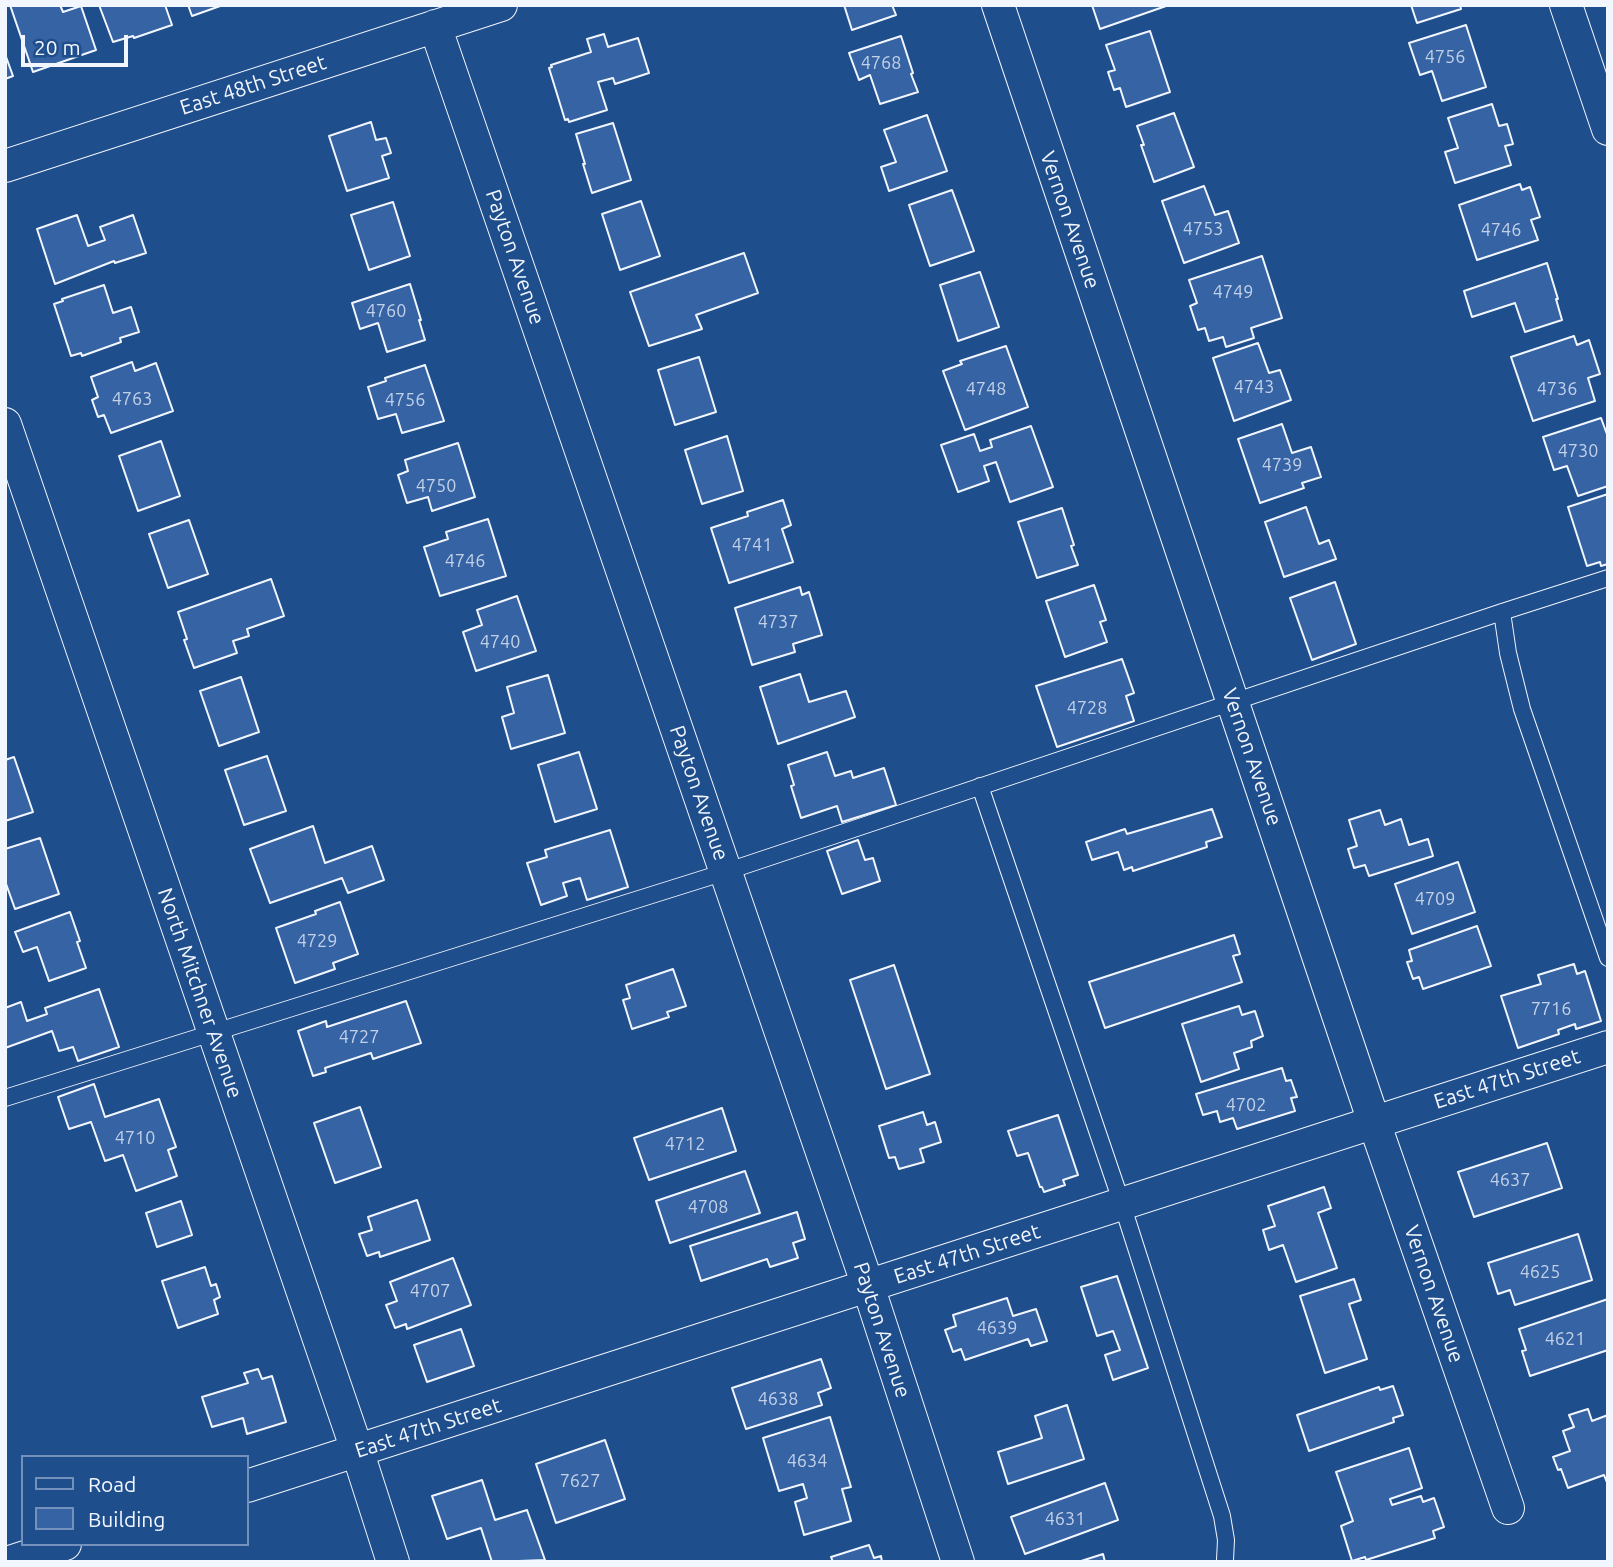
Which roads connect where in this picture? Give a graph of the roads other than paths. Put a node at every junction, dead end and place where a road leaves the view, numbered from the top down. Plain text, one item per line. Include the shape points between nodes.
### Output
1 (501, 5) edge
2 (998, 5) edge
3 (1566, 5) edge
4 (435, 26) junction
5 (1608, 129) edge
6 (5, 166) edge
7 (5, 424) edge
8 (1608, 578) edge
9 (1502, 612) junction
10 (1233, 702) junction
11 (980, 786) junction
12 (725, 872) junction
13 (1608, 958) edge
14 (214, 1033) junction
15 (1608, 1047) edge
16 (5, 1098) edge
17 (1374, 1122) junction
18 (1122, 1204) junction
19 (868, 1286) junction
20 (357, 1451) junction
21 (248, 1486) edge
22 (1508, 1508) dead end
23 (59, 1546) edge
24 (1225, 1560) edge
25 (10, 1562) edge
26 (393, 1562) edge
27 (958, 1562) edge

1 - 4 street, East 48th Street
2 - 10 street, Vernon Avenue
3 - 5 street
4 - 6 street, East 48th Street
4 - 12 street, Payton Avenue
7 - 14 street, North Mitchner Avenue
8 - 9 lane
9 - 10 lane
9 - 13 lane via 1522,709
10 - 11 lane
10 - 17 street, Vernon Avenue
11 - 12 lane
11 - 18 lane
12 - 14 lane
12 - 19 street, Payton Avenue
14 - 16 lane
14 - 20 street, North Mitchner Avenue
15 - 17 street, East 47th Street
17 - 18 street, East 47th Street
17 - 22 street, Vernon Avenue
18 - 19 street, East 47th Street
18 - 24 lane via 1222,1516
19 - 20 street, East 47th Street
19 - 27 street, Payton Avenue
20 - 21 street, East 47th Street
20 - 26 street, North Mitchner Avenue
23 - 25 street

